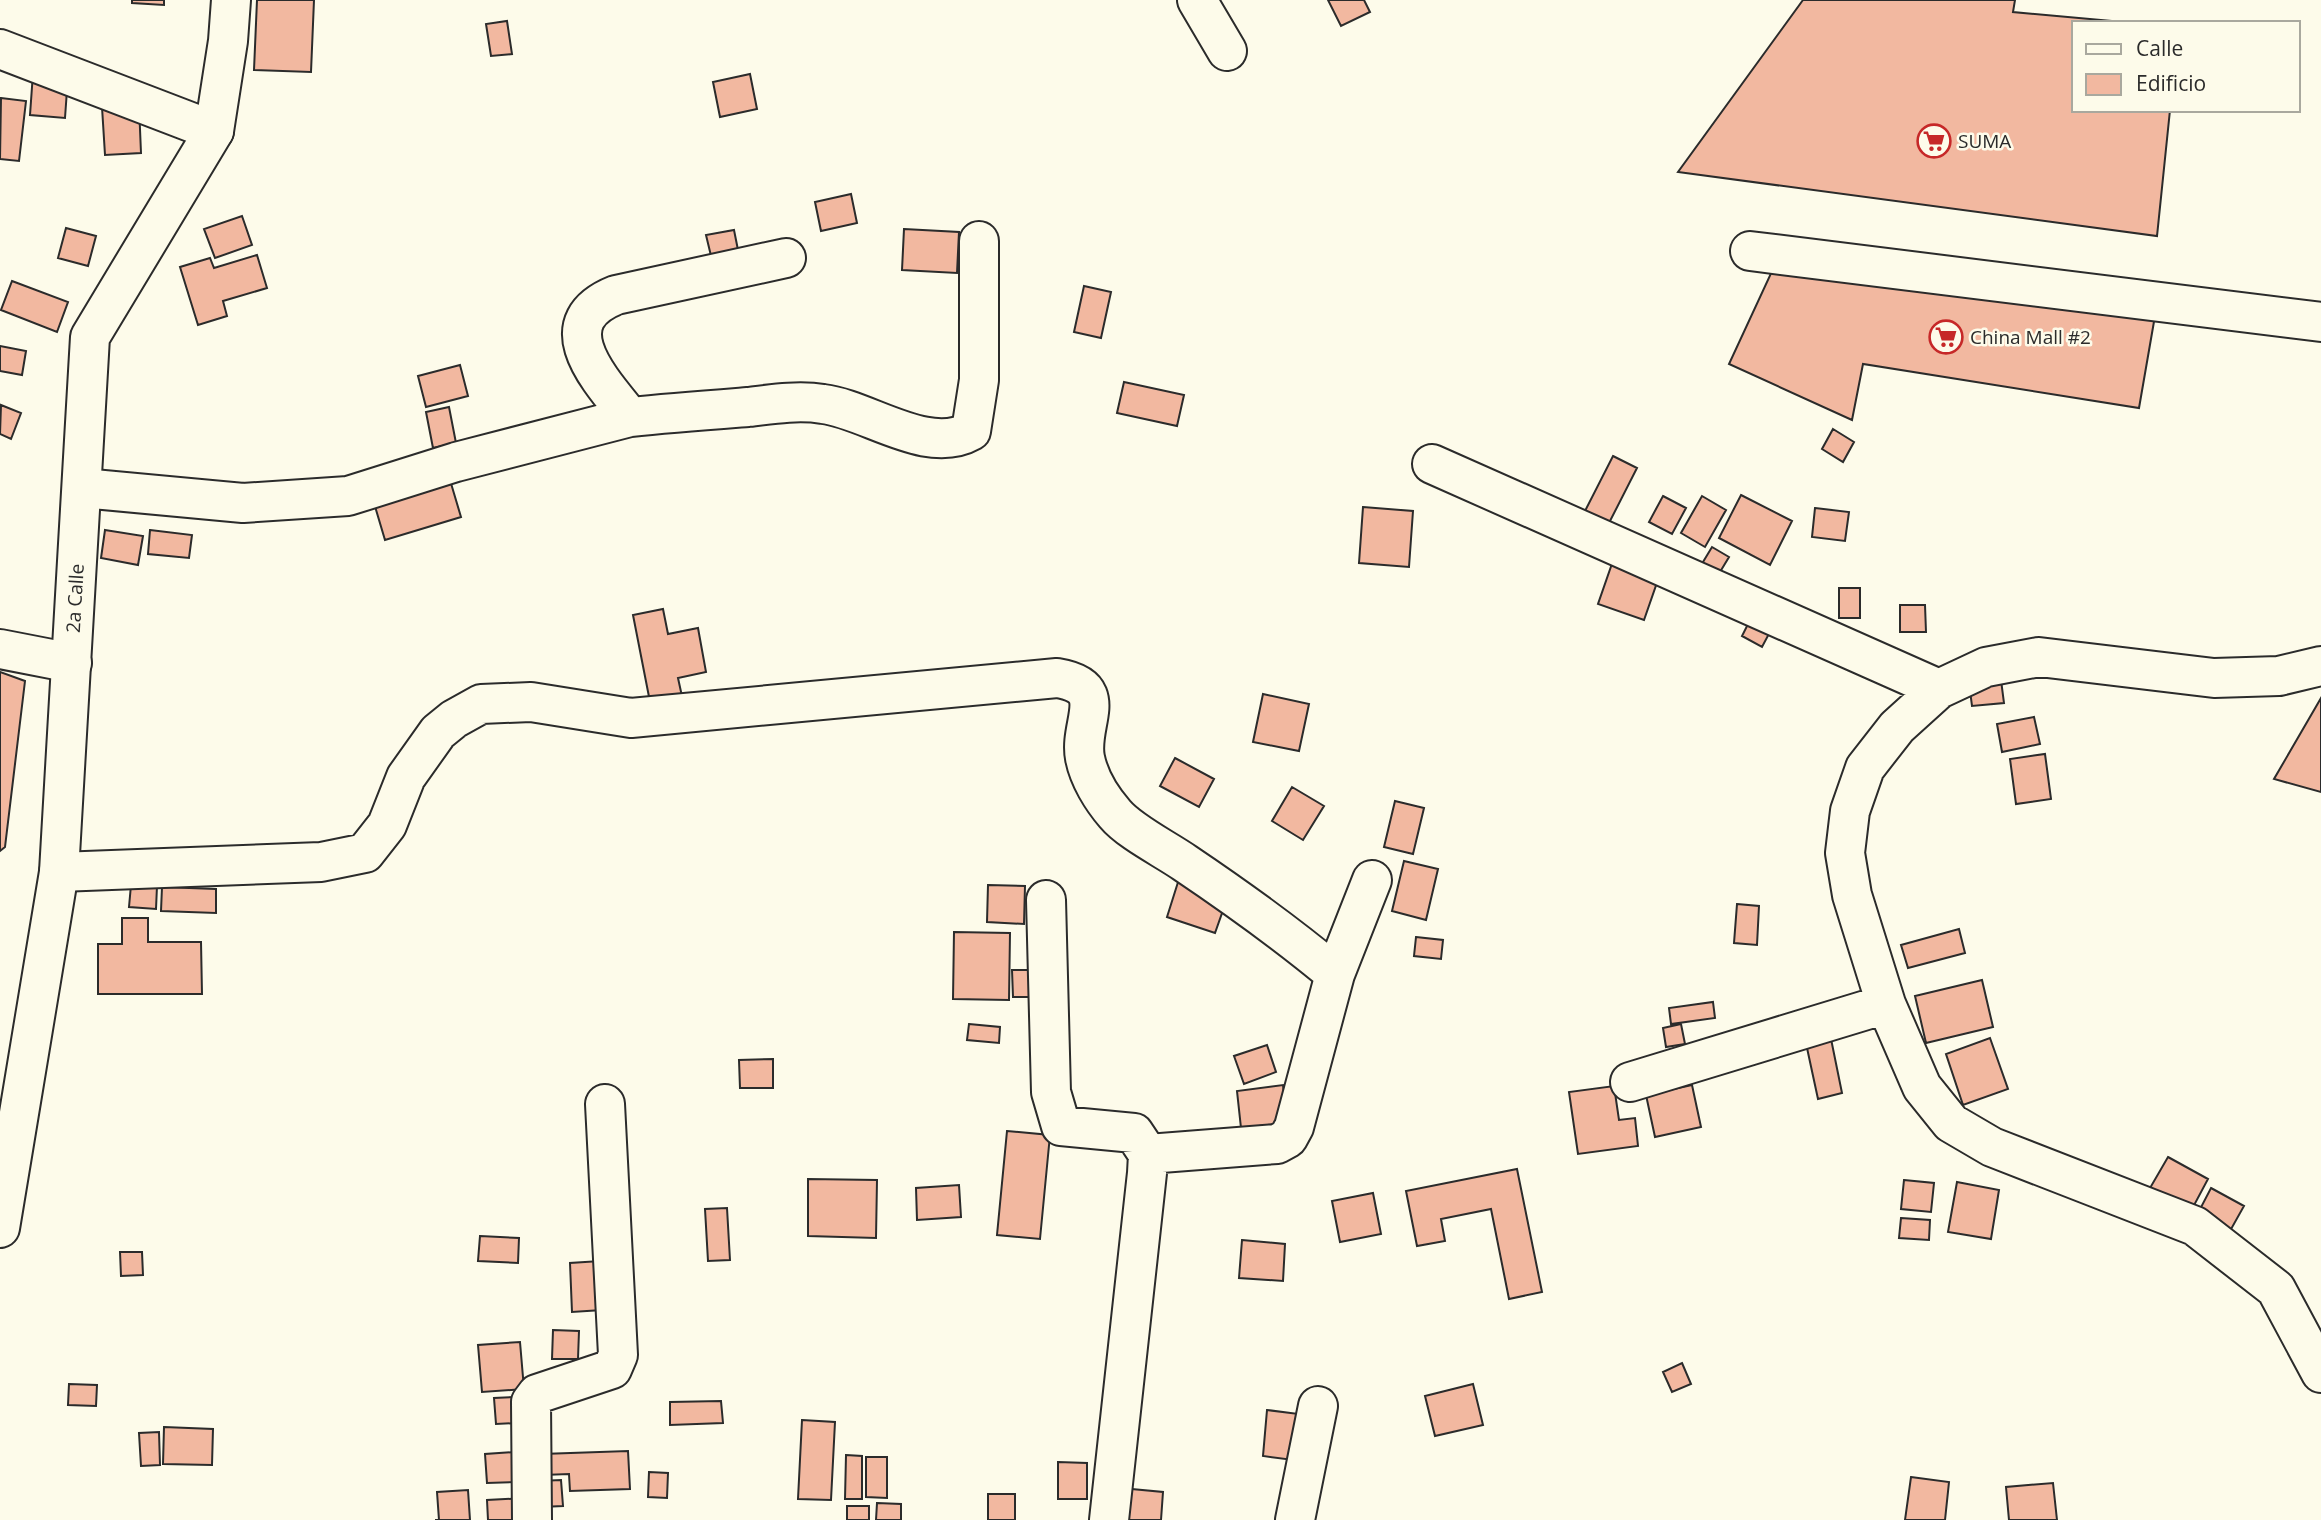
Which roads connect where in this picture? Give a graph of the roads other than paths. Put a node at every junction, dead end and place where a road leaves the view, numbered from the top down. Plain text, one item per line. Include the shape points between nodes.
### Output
1 (231, 0) edge
2 (1198, 0) edge
3 (0, 49) edge
4 (1227, 51) dead end
5 (214, 131) junction
6 (979, 241) dead end
7 (1750, 251) dead end
8 (786, 258) dead end
9 (2321, 321) edge
10 (630, 417) junction
11 (1432, 464) dead end
12 (82, 488) junction
13 (0, 649) edge
14 (72, 663) junction
15 (2321, 666) edge
16 (1939, 689) junction
17 (59, 872) junction
18 (1372, 880) dead end
19 (1046, 900) dead end
20 (1335, 974) junction
21 (1886, 1004) junction
22 (1630, 1082) dead end
23 (606, 1104) dead end
24 (1148, 1154) junction
25 (0, 1228) edge
26 (2321, 1373) edge
27 (1318, 1406) dead end
28 (531, 1520) edge
29 (1109, 1520) edge
30 (1295, 1520) edge

1 - 5 street, 2a Calle
2 - 4 street
3 - 5 street
5 - 12 street, 2a Calle via 90,337
6 - 10 street via 979,380 971,431 956,439 933,438 824,404
7 - 9 street
8 - 10 street via 597,302 586,315 584,355
10 - 12 street via 456,461 348,496 243,503
11 - 16 street
12 - 14 street, 2a Calle
13 - 14 street
14 - 17 street, 2a Calle
15 - 16 street via 2279,676 2214,678 2039,657 1986,667
16 - 21 street via 1897,727 1865,768 1850,811 1845,853 1852,895
17 - 20 street via 321,862 365,853 387,825 406,777 438,732 481,704 531,702 631,718 1057,678 1075,681 1086,690 1090,706 1084,757 1098,790 1117,816 1276,925
17 - 25 street, 2a Calle
18 - 20 street
19 - 24 street via 1051,1092 1057,1117 1061,1126 1134,1133
20 - 24 street via 1288,1138 1277,1144
21 - 22 street
21 - 26 street via 1922,1087 1951,1123 1992,1147 2195,1226 2276,1289
23 - 28 street via 618,1355 611,1369 537,1394 531,1402
24 - 29 street
27 - 30 street

